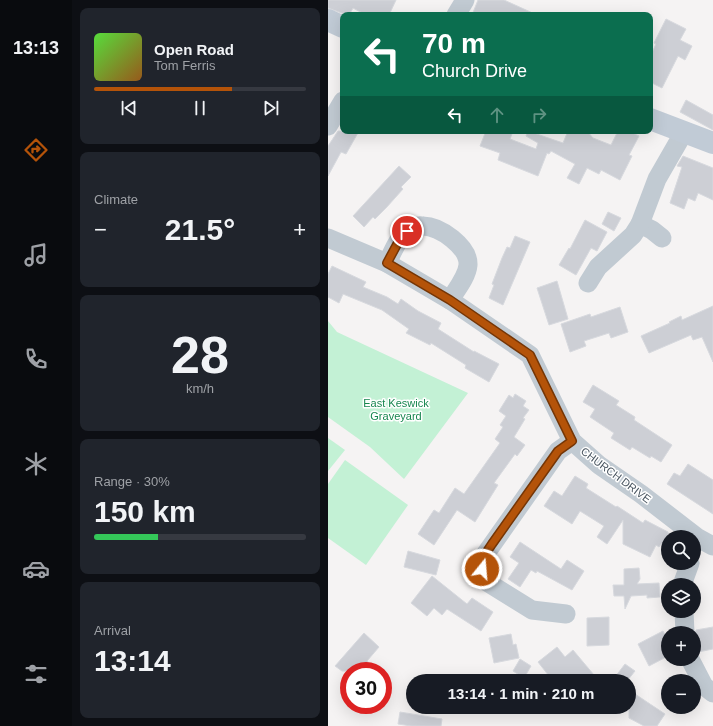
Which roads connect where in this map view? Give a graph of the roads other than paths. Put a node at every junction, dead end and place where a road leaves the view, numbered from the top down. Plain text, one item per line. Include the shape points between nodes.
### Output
1 (465, 0) edge
2 (458, 12) edge
3 (328, 20) edge
4 (340, 26) edge
5 (340, 106) edge
6 (653, 120) edge
7 (328, 126) edge
8 (684, 132) junction
9 (713, 143) edge
10 (640, 224) junction
11 (328, 238) edge
12 (662, 238) dead end
13 (387, 263) junction
14 (588, 284) dead end
15 (450, 300) junction
16 (572, 441) junction
17 (702, 545) edge
18 (566, 614) dead end
19 (694, 666) edge
20 (713, 693) edge

1 - 2 street
3 - 4 street
5 - 7 street
6 - 8 street
8 - 9 street
8 - 10 street via 657,179
10 - 12 street
10 - 14 street via 633,235 598,267
11 - 13 street, CHURCH DRIVE
13 - 15 street, CHURCH DRIVE
13 - 15 street via 407,231 423,226 439,231 460,245 467,258 466,273
15 - 16 street, CHURCH DRIVE via 530,355
16 - 17 street, CHURCH DRIVE
16 - 18 street via 558,451 482,559 482,579 528,616
19 - 20 street via 704,686

